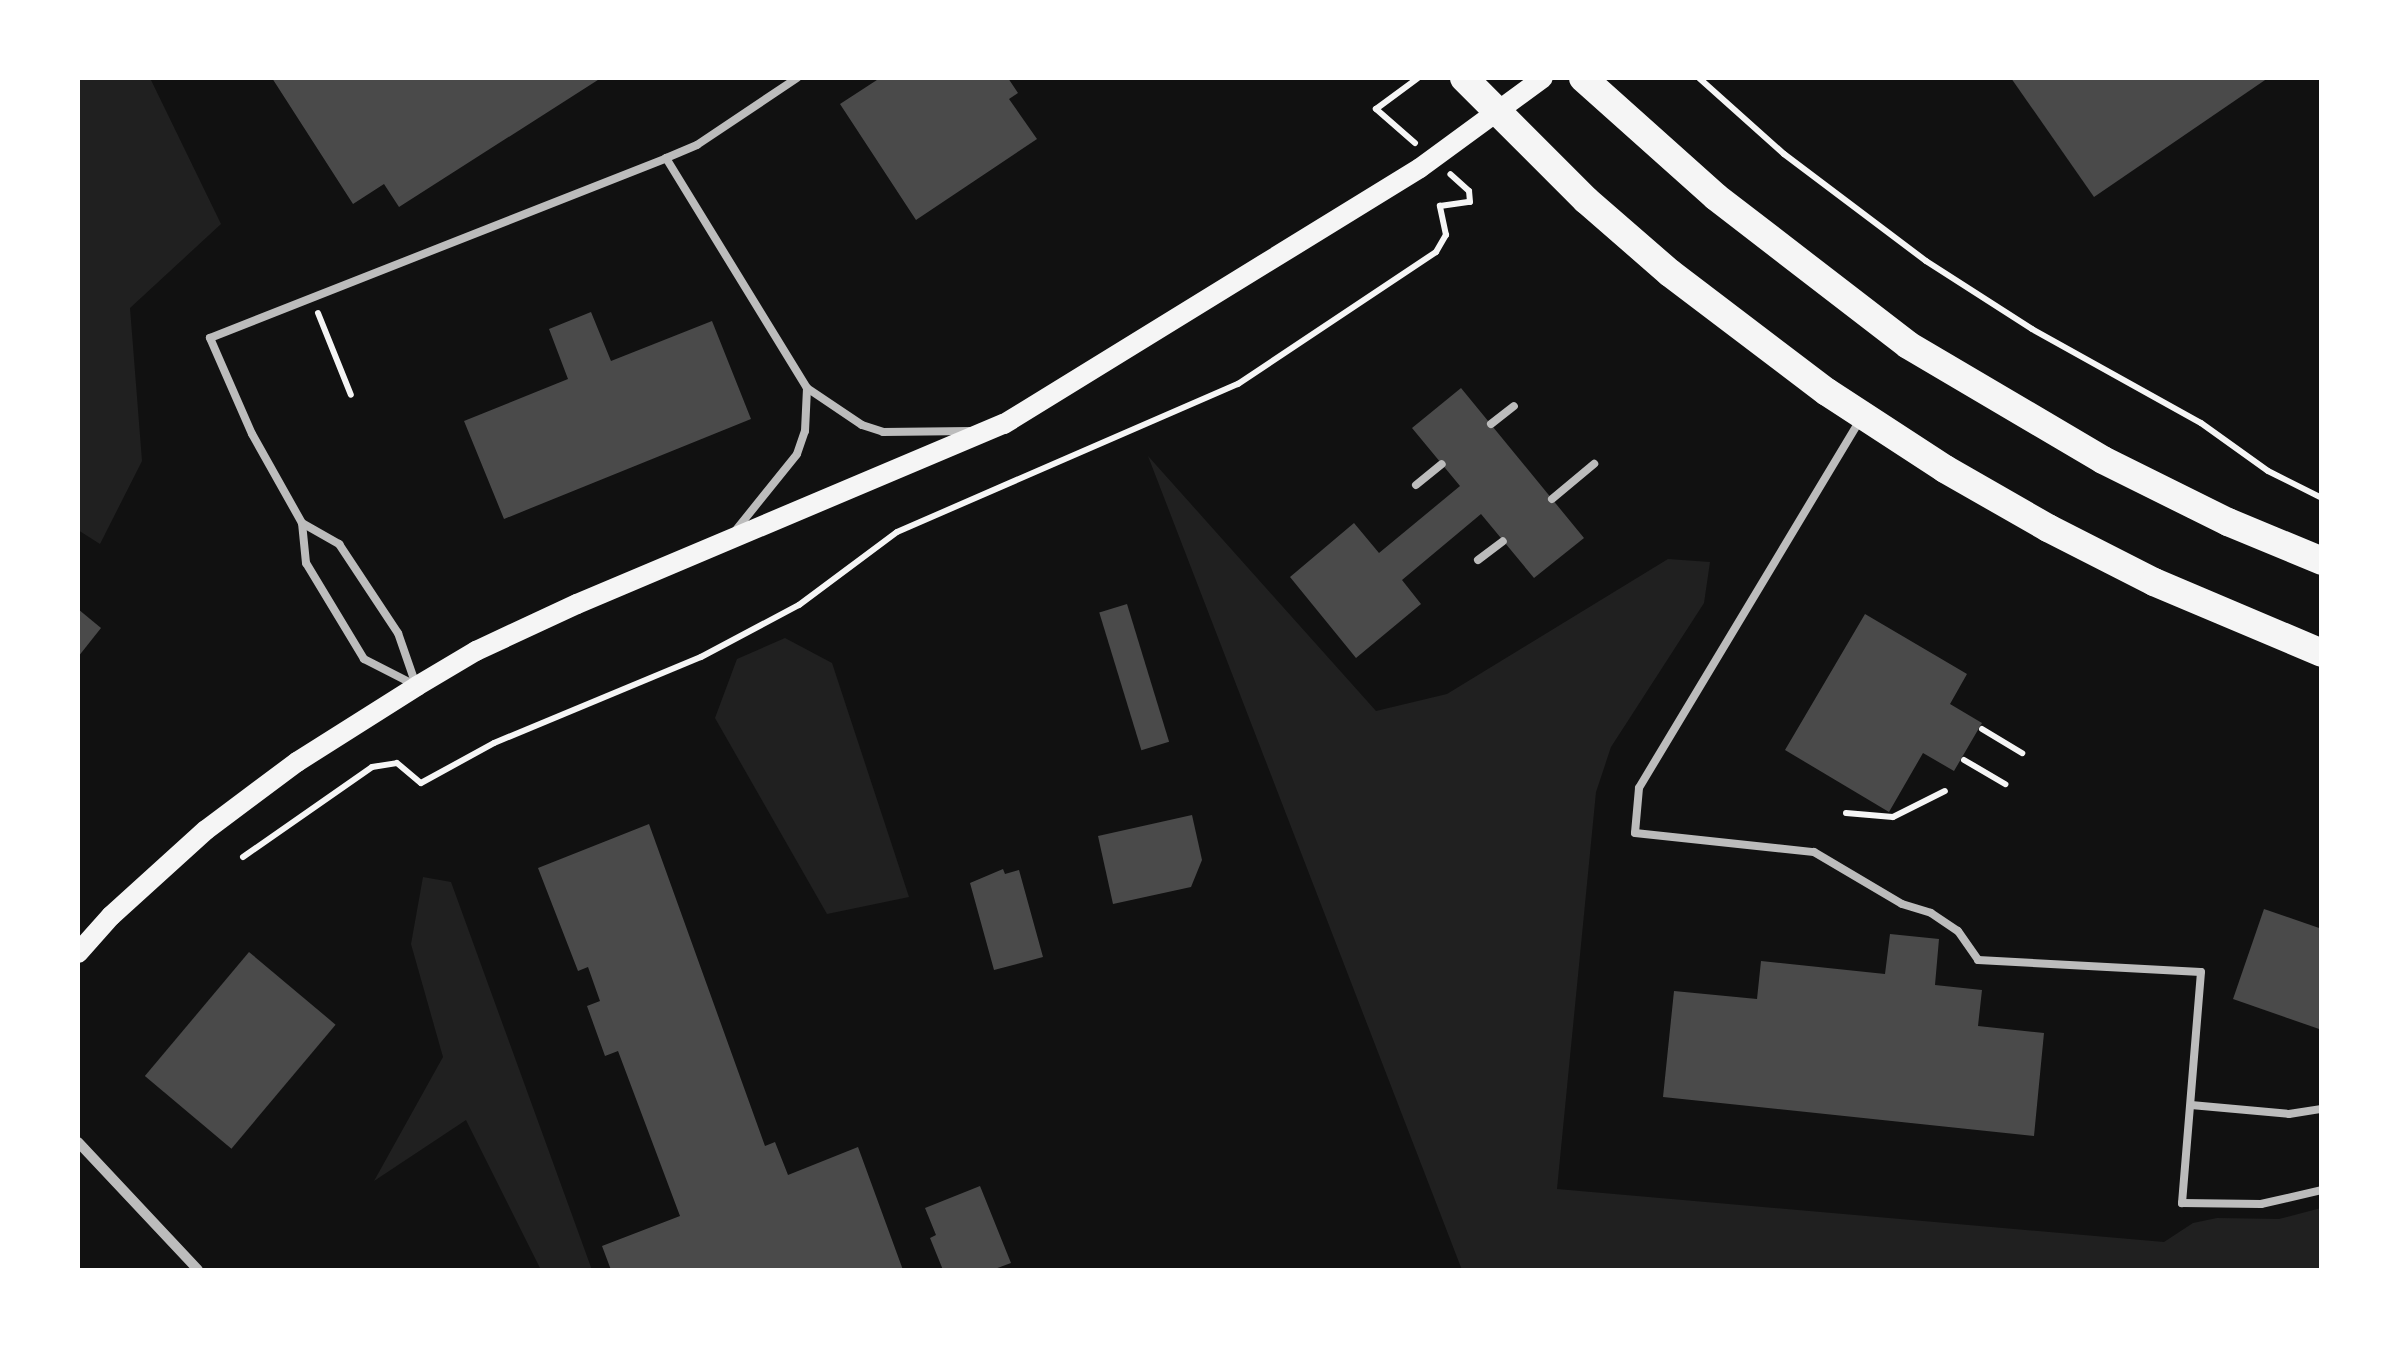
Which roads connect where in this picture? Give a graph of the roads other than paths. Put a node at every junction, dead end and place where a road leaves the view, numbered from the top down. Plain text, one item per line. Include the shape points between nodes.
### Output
1 (796, 78) edge
2 (1464, 78) edge
3 (1543, 78) edge
4 (1583, 78) edge
5 (1498, 114) junction
6 (666, 158) junction
7 (808, 388) junction
8 (1514, 406) dead end
9 (1862, 415) junction
10 (1491, 424) dead end
11 (990, 430) junction
12 (1442, 464) dead end
13 (1594, 464) dead end
14 (1416, 485) dead end
15 (1552, 500) dead end
16 (302, 523) junction
17 (1503, 541) dead end
18 (724, 544) junction
19 (1478, 560) dead end
20 (2322, 561) edge
21 (2322, 653) edge
22 (417, 686) junction
23 (78, 953) edge
24 (2190, 1106) junction
25 (2322, 1109) edge
26 (78, 1142) edge
27 (2322, 1190) edge
28 (198, 1270) edge

1 - 6 lane via 697,145
2 - 5 highway
3 - 5 main road
4 - 20 highway via 1716,197 1908,345 2103,460
5 - 9 highway via 1670,272
5 - 11 main road via 1247,278
6 - 7 lane
6 - 16 lane via 210,338 252,434
7 - 11 lane via 883,432
7 - 18 lane via 797,454
8 - 10 lane
9 - 21 highway via 2048,528 2154,582
9 - 24 lane via 1640,788 1635,833 1814,852 1902,904 1931,913 1958,931 1978,960 2201,972
11 - 18 main road
12 - 14 lane
13 - 15 lane
16 - 22 lane via 339,544 398,633
16 - 22 lane via 306,563 364,659
17 - 19 lane
18 - 22 main road via 476,651
22 - 23 main road via 206,830
24 - 25 lane via 2289,1114
24 - 27 lane via 2182,1203 2261,1204
26 - 28 street

